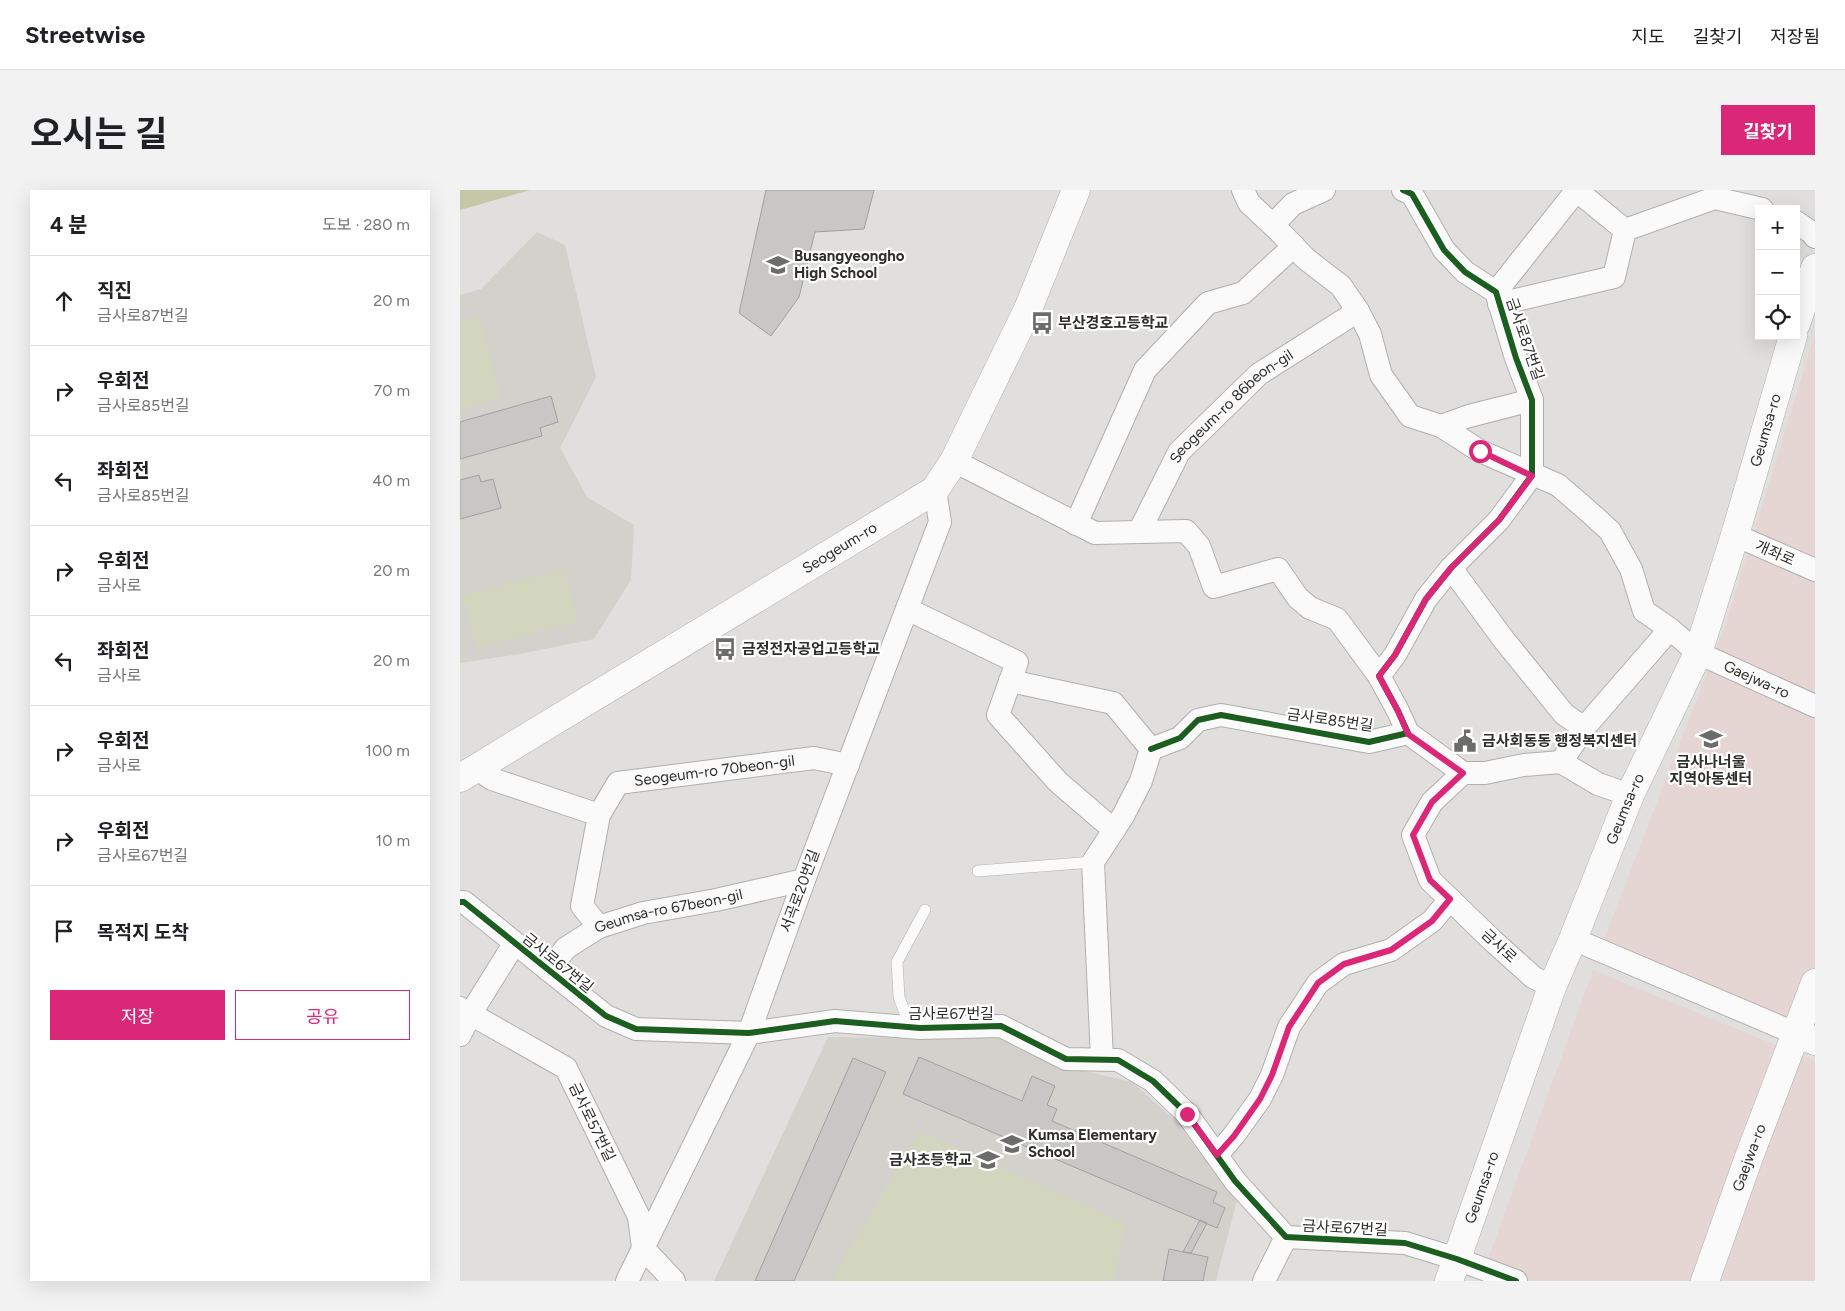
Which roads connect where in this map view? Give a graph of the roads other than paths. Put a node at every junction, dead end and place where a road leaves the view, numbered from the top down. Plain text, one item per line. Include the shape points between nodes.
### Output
1 (1076, 190) edge
2 (1243, 190) edge
3 (1324, 190) edge
4 (1403, 190) edge
5 (1576, 190) edge
6 (1755, 207) edge
7 (1273, 225) junction
8 (1800, 225) edge
9 (1624, 230) junction
10 (1815, 237) edge
11 (1294, 246) junction
12 (1815, 268) edge
13 (1498, 298) junction
14 (1358, 311) junction
15 (1800, 312) edge
16 (1792, 340) edge
17 (1532, 400) junction
18 (1441, 426) junction
19 (954, 462) junction
20 (1532, 476) junction
21 (935, 490) junction
22 (1076, 524) junction
23 (1139, 532) junction
24 (1735, 535) junction
25 (1451, 568) junction
26 (1815, 570) edge
27 (907, 609) junction
28 (1670, 629) junction
29 (1698, 653) junction
30 (1013, 671) junction
31 (1379, 676) junction
32 (1815, 706) edge
33 (1584, 728) junction
34 (1408, 734) junction
35 (1151, 749) junction
36 (1561, 762) junction
37 (848, 765) junction
38 (468, 773) edge
39 (1463, 773) junction
40 (1630, 795) junction
41 (599, 816) junction
42 (1114, 830) junction
43 (1093, 862) junction
44 (978, 870) dead end
45 (804, 880) junction
46 (1450, 899) junction
47 (460, 902) edge
48 (925, 910) dead end
49 (599, 927) junction
50 (1574, 939) junction
51 (514, 944) junction
52 (548, 970) junction
53 (1815, 983) edge
54 (1552, 987) junction
55 (465, 1010) edge
56 (910, 1027) junction
57 (749, 1033) junction
58 (460, 1035) edge
59 (1806, 1038) edge
60 (1102, 1060) junction
61 (1217, 1155) junction
62 (1286, 1237) junction
63 (643, 1248) junction
64 (1453, 1270) edge
65 (627, 1281) edge
66 (674, 1281) edge
67 (1264, 1281) edge
68 (1516, 1281) edge
69 (1705, 1281) edge

1 - 19 main road, Seogeum-ro via 1028,310
2 - 7 street via 1249,203
3 - 7 street via 1293,204
4 - 13 street, 금사로87번길 via 1412,194 1444,250
5 - 9 street
5 - 13 street
6 - 9 street via 1715,198
7 - 11 street
8 - 10 street
9 - 13 street via 1614,277
11 - 14 street via 1341,286
11 - 22 street via 1242,293 1208,303 1145,370
12 - 15 main road
13 - 17 street, 금사로87번길
14 - 18 street via 1370,334 1381,374 1410,416
14 - 23 street, Seogeum-ro 86beon-gil via 1259,374 1179,452
16 - 24 main road, Geumsa-ro
17 - 18 street
17 - 20 street, 금사로87번길
18 - 20 street via 1480,451
19 - 21 main road, Seogeum-ro
19 - 22 street
20 - 25 street via 1499,520
20 - 28 street via 1558,485 1610,531 1632,569 1644,611
21 - 27 street, 서곡로20번길 via 940,522
21 - 38 main road, Seogeum-ro
22 - 23 street via 1095,533
23 - 31 street via 1186,531 1199,546 1214,587 1278,569 1298,598 1310,608 1337,620
24 - 26 street, 개좌로
24 - 29 main road, Geumsa-ro
25 - 31 street via 1426,599 1395,655
25 - 33 street via 1564,714
27 - 30 street
27 - 37 street, 서곡로20번길
28 - 29 street
28 - 33 street
29 - 32 street, Gaejwa-ro
29 - 40 main road, Geumsa-ro
30 - 35 street via 1113,703
30 - 42 street via 998,715 1058,782
31 - 34 street
33 - 36 street
34 - 35 street, 금사로85번길 via 1369,742 1221,715 1198,720 1180,738
34 - 39 street
35 - 42 street via 1141,781
36 - 39 street
36 - 40 street via 1598,784
37 - 41 street, Seogeum-ro 70beon-gil via 814,758 618,782
37 - 45 street, 서곡로20번길
38 - 41 street
39 - 46 street, 금사로 via 1432,802 1413,835 1430,880
40 - 50 main road, Geumsa-ro
41 - 49 street, Seogeum-ro 70beon-gil via 582,906
42 - 43 street
43 - 44 lane
43 - 60 street
45 - 49 street, Geumsa-ro 67beon-gil via 643,912
45 - 57 street, 서곡로20번길
46 - 54 street, 금사로 via 1533,977
46 - 61 street via 1432,921 1391,950 1344,964 1318,983 1289,1027 1260,1099
47 - 51 street, 금사로67번길
48 - 56 lane via 897,962 899,997
49 - 52 street, Geumsa-ro 67beon-gil via 566,948
50 - 54 main road, Geumsa-ro
50 - 59 street
51 - 52 street, 금사로67번길
51 - 55 street
52 - 57 street, 금사로67번길 via 606,1016 636,1029
53 - 59 main road, Gaejwa-ro
54 - 64 main road, Geumsa-ro
55 - 58 street
55 - 63 street, 금사로57번길 via 566,1068 639,1217
56 - 57 street, 금사로67번길 via 835,1021
56 - 60 street, 금사로67번길 via 1001,1026 1066,1059
57 - 63 street, 서곡로20번길
59 - 69 main road, Gaejwa-ro via 1749,1157
60 - 61 street, 금사로67번길 via 1118,1060 1153,1081 1187,1114
61 - 62 street, 금사로67번길 via 1235,1181
62 - 64 street, 금사로67번길 via 1405,1243
62 - 67 street
63 - 65 street, 서곡로20번길
63 - 66 street
64 - 68 street

